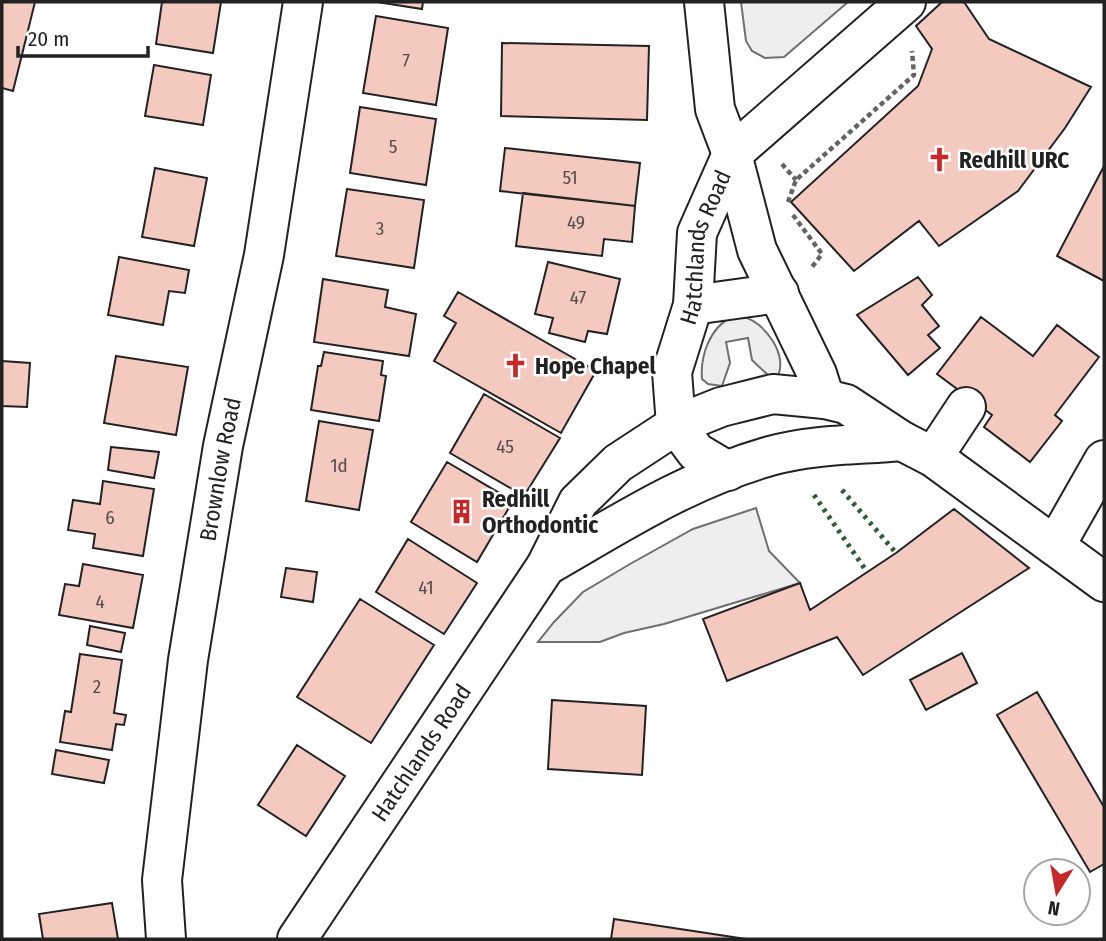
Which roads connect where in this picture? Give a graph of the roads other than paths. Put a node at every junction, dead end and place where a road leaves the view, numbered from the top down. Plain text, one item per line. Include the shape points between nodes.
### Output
1 (303, 2) edge
2 (704, 2) edge
3 (906, 2) edge
4 (732, 153) junction
5 (794, 282) junction
6 (693, 305) junction
7 (825, 398) junction
8 (966, 407) dead end
9 (676, 425) junction
10 (918, 449) junction
11 (772, 455) junction
12 (1104, 460) edge
13 (728, 471) junction
14 (1055, 545) junction
15 (546, 566) junction
16 (1104, 582) edge
17 (166, 939) edge
18 (297, 939) edge

1 - 17 main road, Brownlow Road via 264,255 223,446 188,660 162,880
2 - 4 main road, Hatchlands Road via 715,109
3 - 4 main road
4 - 5 main road, Hatchlands Road via 757,250
4 - 6 main road, Hatchlands Road via 697,233
5 - 6 main road
5 - 7 main road, Hatchlands Road
6 - 9 main road, Hatchlands Road via 672,372
7 - 9 main road, Hatchlands Road via 773,394
7 - 10 main road, Hatchlands Road via 846,404
7 - 11 main road, Hatchlands Road
8 - 10 main road
9 - 13 main road via 696,452
9 - 15 main road, Hatchlands Road via 618,463 578,502
10 - 11 main road, Hatchlands Road via 822,448
10 - 14 main road, Hatchlands Road
11 - 13 main road, Hatchlands Road
12 - 14 main road
13 - 15 main road, Hatchlands Road via 660,499
14 - 16 main road, Hatchlands Road
15 - 18 main road, Hatchlands Road

